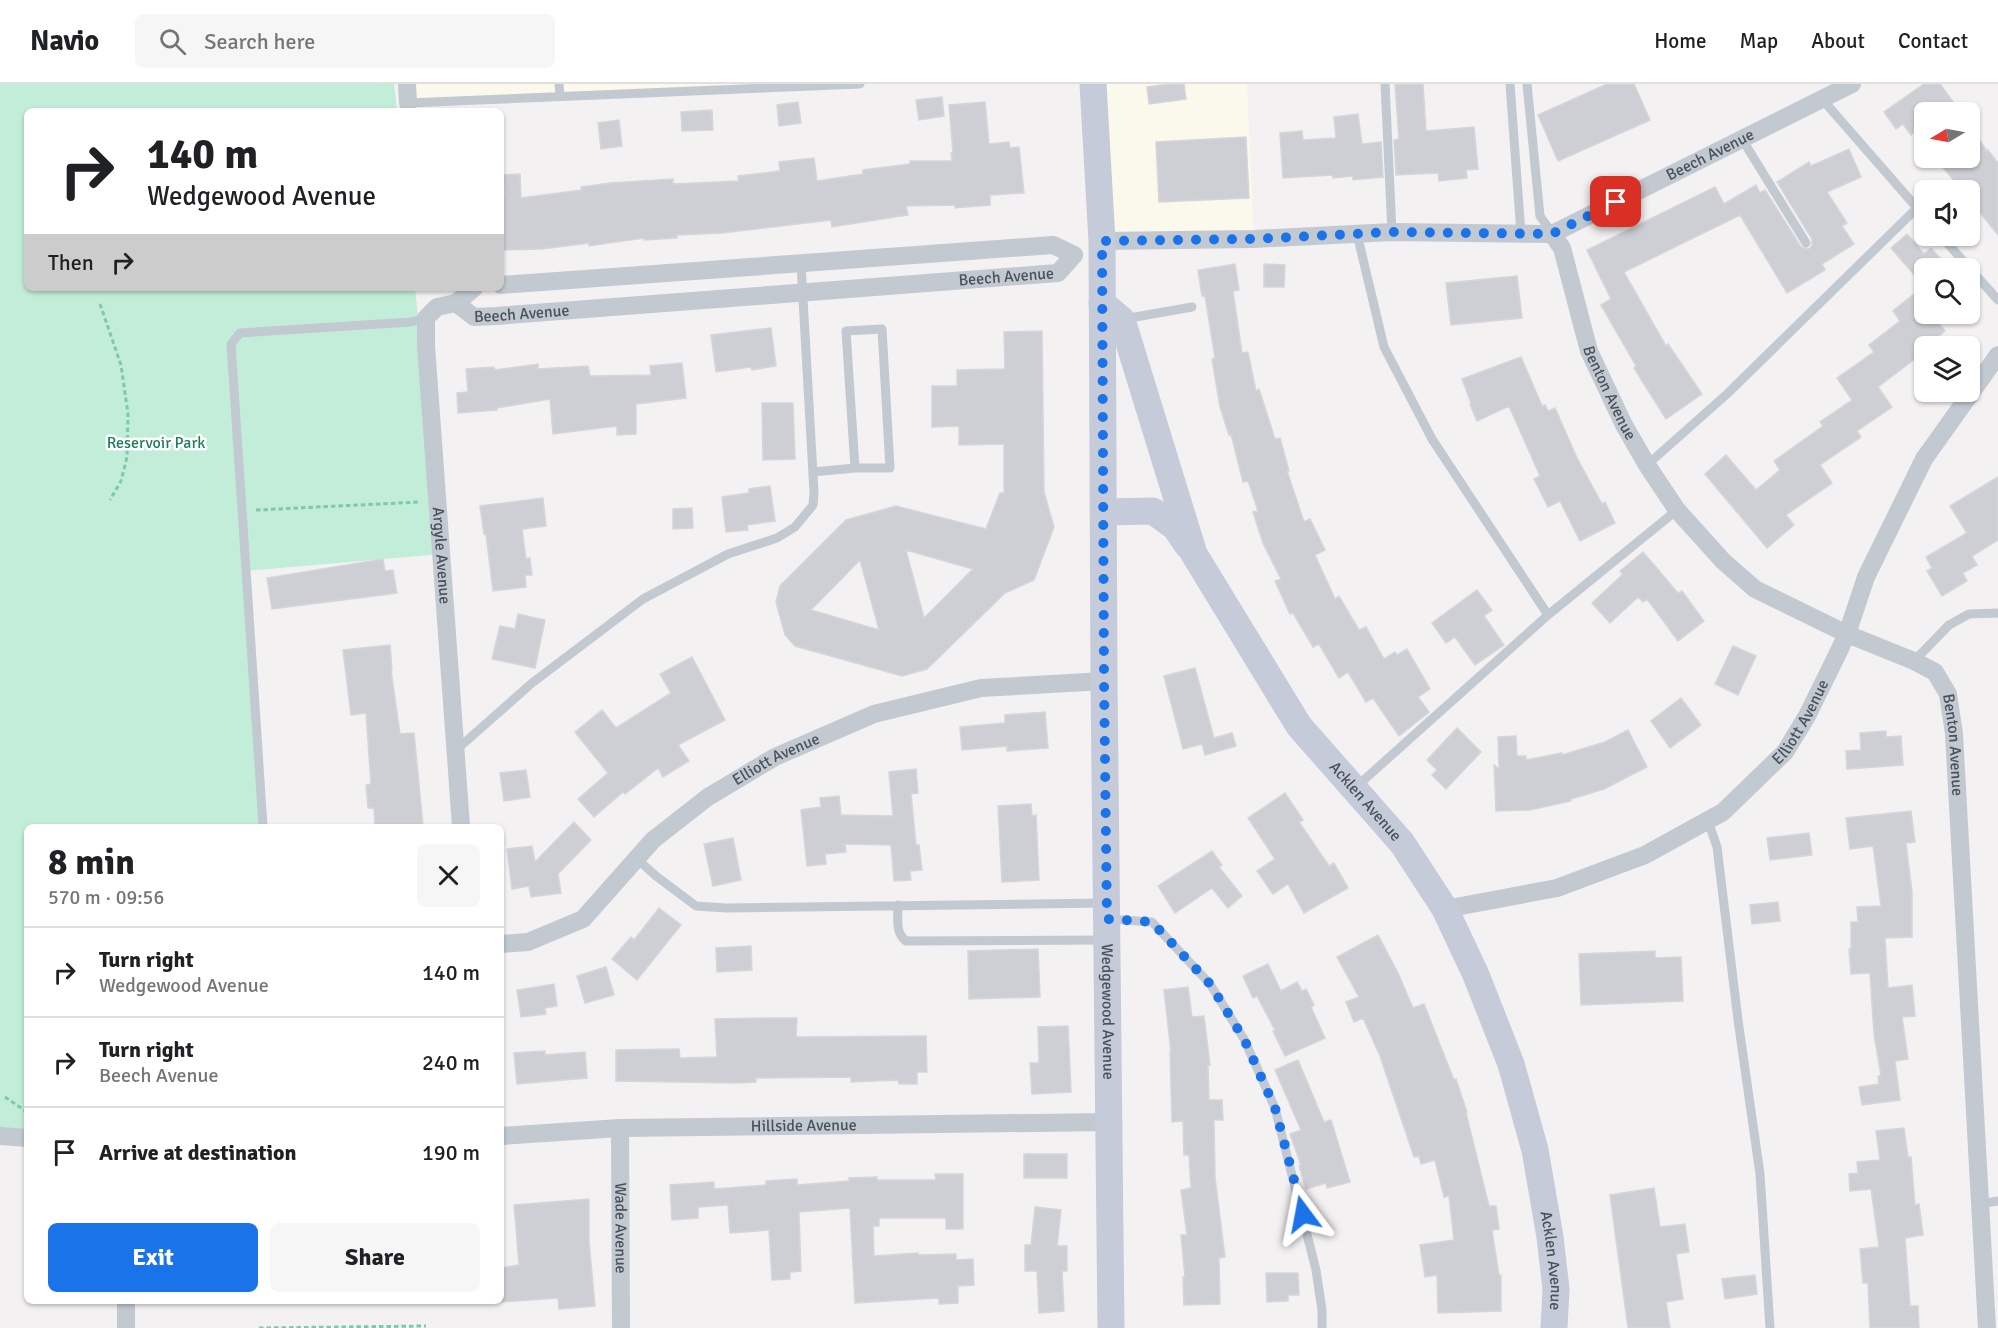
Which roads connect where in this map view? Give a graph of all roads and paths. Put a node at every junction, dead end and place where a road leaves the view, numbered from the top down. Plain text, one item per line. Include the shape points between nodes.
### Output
1 (407, 84) edge
2 (559, 84) edge
3 (860, 84) edge
4 (1093, 84) edge
5 (1385, 84) edge
6 (1510, 84) edge
7 (1527, 84) edge
8 (1852, 84) edge
9 (799, 85) edge
10 (560, 96) junction
11 (1822, 99) junction
12 (408, 103) joint
13 (1742, 139) junction
14 (1914, 205) edge
15 (1914, 211) edge
16 (1392, 232) junction
17 (1357, 234) junction
18 (1521, 234) junction
19 (1552, 234) junction
20 (1806, 243) dead end
21 (1950, 246) edge
22 (1102, 247) junction
23 (1074, 255) junction
24 (801, 264) junction
25 (751, 268) junction
26 (504, 285) edge
27 (470, 291) edge
28 (802, 294) junction
29 (754, 298) junction
30 (1998, 300) edge
31 (456, 303) junction
32 (100, 304) dead end
33 (1192, 307) dead end
34 (1112, 311) junction
35 (426, 318) junction
36 (1998, 355) edge
37 (1647, 465) junction
38 (855, 468) junction
39 (813, 472) junction
40 (110, 500) dead end
41 (437, 501) junction
42 (1677, 510) junction
43 (241, 511) junction
44 (1104, 512) junction
45 (1194, 554) junction
46 (1998, 613) edge
47 (1548, 615) junction
48 (1847, 634) junction
49 (1914, 661) junction
50 (1104, 681) junction
51 (455, 751) junction
52 (1355, 789) junction
53 (1708, 821) junction
54 (263, 824) edge
55 (461, 824) edge
56 (637, 859) junction
57 (898, 905) junction
58 (1445, 909) junction
59 (1106, 921) junction
60 (504, 944) edge
61 (5, 1097) dead end
62 (24, 1110) edge
63 (1108, 1122) junction
64 (620, 1128) junction
65 (0, 1136) edge
66 (504, 1136) edge
67 (24, 1138) edge
68 (1989, 1202) edge
69 (126, 1304) edge
70 (426, 1326) dead end
71 (126, 1328) edge
72 (259, 1328) edge
73 (621, 1328) edge
74 (1110, 1328) edge
75 (1322, 1328) edge
76 (1554, 1328) edge
77 (1770, 1328) edge
78 (1987, 1328) edge

1 - 12 street
2 - 10 lane
3 - 9 lane
4 - 22 street, Wedgewood Avenue
5 - 16 lane
6 - 18 lane
7 - 19 lane via 1540,216
8 - 11 street, Beech Avenue
9 - 10 lane
10 - 12 lane
11 - 13 street, Beech Avenue
11 - 14 lane
13 - 19 street, Beech Avenue
13 - 20 lane
15 - 37 lane via 1727,394
16 - 17 street, Beech Avenue
16 - 18 street, Beech Avenue
17 - 22 street, Beech Avenue
17 - 47 lane via 1384,347 1432,439
18 - 19 street, Beech Avenue
19 - 37 street, Benton Avenue via 1562,248 1589,351
21 - 30 lane
22 - 23 street, Beech Avenue
22 - 34 street, Wedgewood Avenue
23 - 24 street, Beech Avenue via 1053,244
23 - 28 street, Beech Avenue via 1058,273
24 - 25 street, Beech Avenue
24 - 28 lane
25 - 26 street, Beech Avenue
25 - 29 street
27 - 31 street, Beech Avenue
28 - 29 street, Beech Avenue
28 - 39 lane
29 - 31 street, Beech Avenue via 474,317
31 - 35 street via 437,306
32 - 40 path via 121,365 128,414 128,457
33 - 34 lane
34 - 44 street, Wedgewood Avenue
34 - 45 street, Acklen Avenue
35 - 41 street, Argyle Avenue
35 - 43 lane via 240,333 231,344
36 - 48 street, Elliott Avenue via 1924,459 1866,577
37 - 42 street, Benton Avenue
38 - 38 lane via 890,468 882,329 846,331
38 - 39 lane
39 - 51 lane via 813,505 795,527 777,538 728,554 643,599 532,683
41 - 43 path
41 - 51 street, Argyle Avenue
42 - 47 lane
42 - 48 street, Benton Avenue via 1723,561 1755,589
43 - 54 lane
44 - 45 street via 1153,511 1175,527
44 - 50 street, Wedgewood Avenue
45 - 52 street, Acklen Avenue via 1299,726
46 - 49 lane via 1969,614 1949,625
47 - 52 lane
48 - 49 street, Benton Avenue
48 - 53 street, Elliott Avenue via 1785,752 1723,812
49 - 68 street, Benton Avenue via 1935,672 1948,694 1954,734
50 - 56 street, Elliott Avenue via 981,688 874,714 775,757 708,797 653,840
50 - 59 street, Wedgewood Avenue
51 - 55 street, Argyle Avenue
52 - 58 street, Acklen Avenue via 1402,843
53 - 58 street, Elliott Avenue via 1645,855 1557,888
53 - 77 lane via 1717,847 1760,1174
56 - 57 lane via 696,906
56 - 60 street, Elliott Avenue via 583,919 528,942
57 - 59 lane
57 - 59 lane via 898,932 906,941
58 - 76 street, Acklen Avenue via 1511,1064 1535,1150 1556,1289
59 - 63 street, Wedgewood Avenue
59 - 75 lane via 1152,922 1210,984 1244,1039 1275,1108 1291,1165 1316,1270
61 - 62 path
63 - 64 street, Hillside Avenue
63 - 74 street, Wedgewood Avenue
64 - 66 street, Hillside Avenue
64 - 73 street, Wade Avenue
65 - 67 street
68 - 78 street, Benton Avenue
69 - 71 street
70 - 72 path

